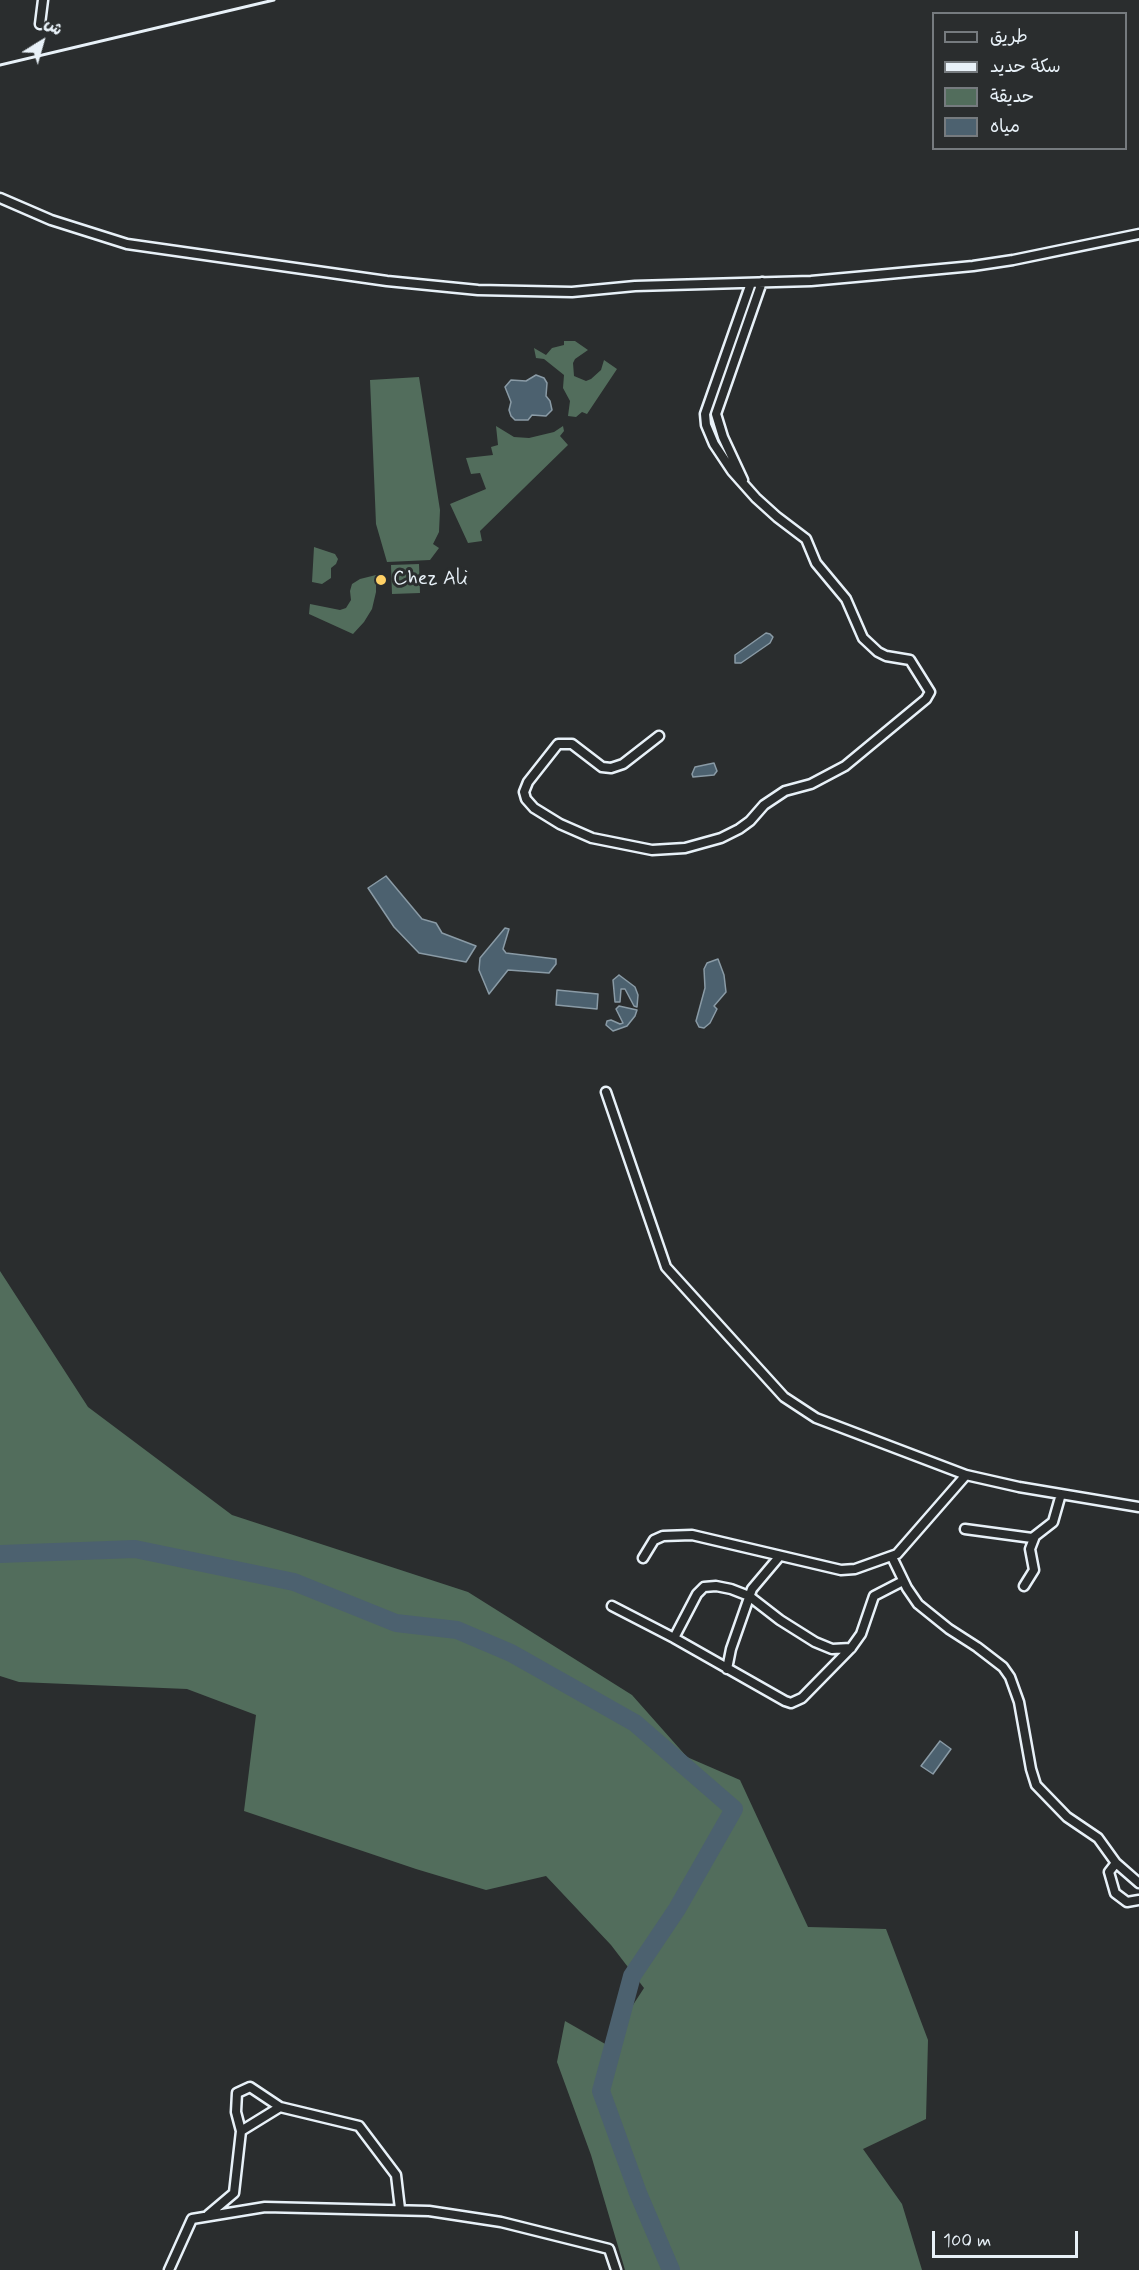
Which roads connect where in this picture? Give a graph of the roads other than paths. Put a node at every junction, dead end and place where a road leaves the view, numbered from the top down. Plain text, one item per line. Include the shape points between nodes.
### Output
1 (43, 0) edge
2 (39, 24) dead end
3 (0, 198) edge
4 (1139, 234) edge
5 (762, 282) junction
6 (751, 283) junction
7 (728, 449) junction
8 (719, 453) junction
9 (744, 483) junction
10 (659, 736) dead end
11 (606, 1092) dead end
12 (966, 1475) junction
13 (1061, 1494) junction
14 (1139, 1507) edge
15 (965, 1528) dead end
16 (1035, 1536) junction
17 (779, 1557) junction
18 (892, 1557) junction
19 (643, 1558) dead end
20 (903, 1581) junction
21 (1024, 1586) dead end
22 (749, 1596) junction
23 (612, 1606) dead end
24 (674, 1638) junction
25 (851, 1648) junction
26 (727, 1669) junction
27 (1116, 1863) junction
28 (1139, 1883) edge
29 (1139, 1900) edge
30 (280, 2107) junction
31 (242, 2131) junction
32 (400, 2210) junction
33 (208, 2216) junction
34 (169, 2270) edge
35 (616, 2270) edge

1 - 2 street
3 - 6 street via 51,220 127,244 449,289 572,292
4 - 5 street via 973,266
5 - 6 street
5 - 7 street via 717,409
6 - 8 street via 705,414
7 - 8 street
7 - 9 street
8 - 9 street
9 - 10 street via 777,518 806,539 816,563 846,599 863,638 886,656 910,660 930,693 845,765 811,784 784,791 750,821 722,838 686,848 652,850 592,838 560,824 526,799 528,782 560,743 572,744 602,767 611,768 623,764
11 - 12 street via 666,1267 784,1397 816,1418
12 - 13 street
12 - 18 street
13 - 14 street
13 - 16 street via 1053,1522
15 - 16 street
16 - 21 street via 1030,1550 1034,1570
17 - 18 street via 847,1571
17 - 19 street via 701,1535 668,1534 654,1540
17 - 22 street
18 - 20 street
20 - 25 street via 873,1598 861,1634
20 - 27 street via 918,1604 935,1619 1003,1667 1019,1702 1036,1785 1067,1817 1098,1838
22 - 24 street via 722,1587 704,1587 692,1601
22 - 25 street via 810,1640 832,1649
22 - 26 street
23 - 24 street
24 - 26 street
25 - 26 street via 802,1698 791,1703
27 - 28 street
27 - 29 street via 1109,1872 1115,1893 1127,1902
30 - 31 street
30 - 31 street via 250,2086 237,2093 236,2112
30 - 32 street via 359,2126 396,2175
31 - 33 street via 234,2193
32 - 33 street via 265,2207
32 - 35 street via 501,2222 609,2249
33 - 34 street via 192,2219

